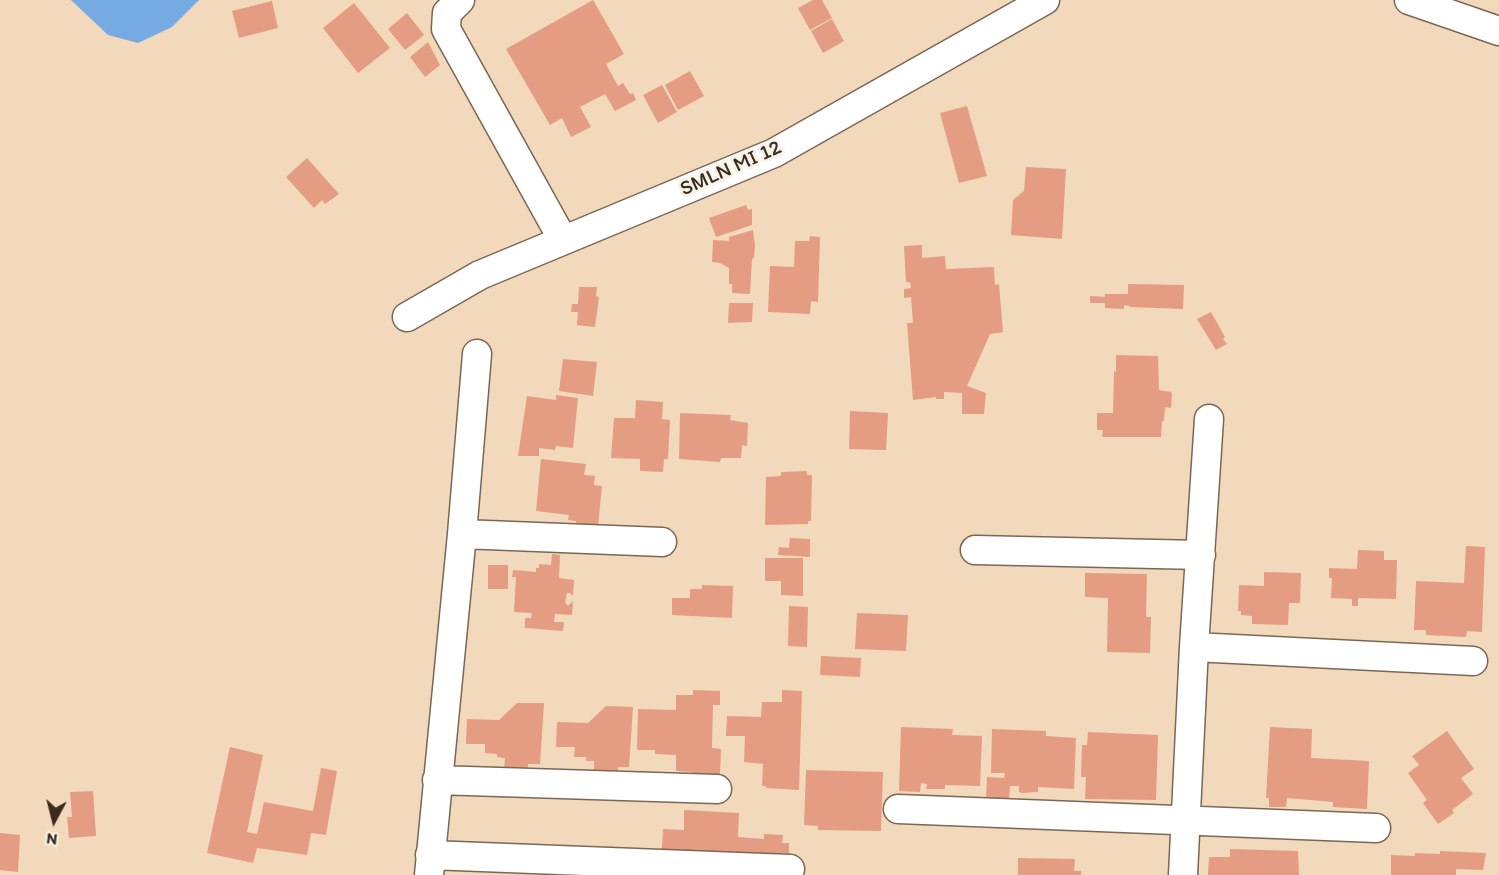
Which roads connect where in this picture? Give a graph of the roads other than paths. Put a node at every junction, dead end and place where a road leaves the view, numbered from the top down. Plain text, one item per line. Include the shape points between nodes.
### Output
1 (460, 0) edge
2 (1045, 0) edge
3 (1409, 0) edge
4 (1499, 30) edge
5 (563, 240) junction
6 (407, 318) dead end
7 (477, 354) dead end
8 (1209, 419) dead end
9 (462, 534) junction
10 (662, 542) dead end
11 (975, 550) dead end
12 (1201, 555) junction
13 (1194, 647) junction
14 (1473, 661) dead end
15 (437, 780) junction
16 (717, 789) dead end
17 (898, 809) dead end
18 (1186, 819) junction
19 (1376, 828) dead end
20 (429, 865) edge
21 (790, 869) dead end
22 (1184, 875) edge

1 - 5 street via 447,13 446,29
2 - 5 street, SMLN MI 12 via 774,153
3 - 4 street
5 - 6 street, SMLN MI 12 via 480,275
7 - 9 street
8 - 12 street
9 - 10 street
9 - 15 street
11 - 12 street
12 - 13 street
13 - 14 street
13 - 18 street
15 - 16 street
15 - 20 street
17 - 18 street
18 - 19 street
18 - 22 street
20 - 21 street

